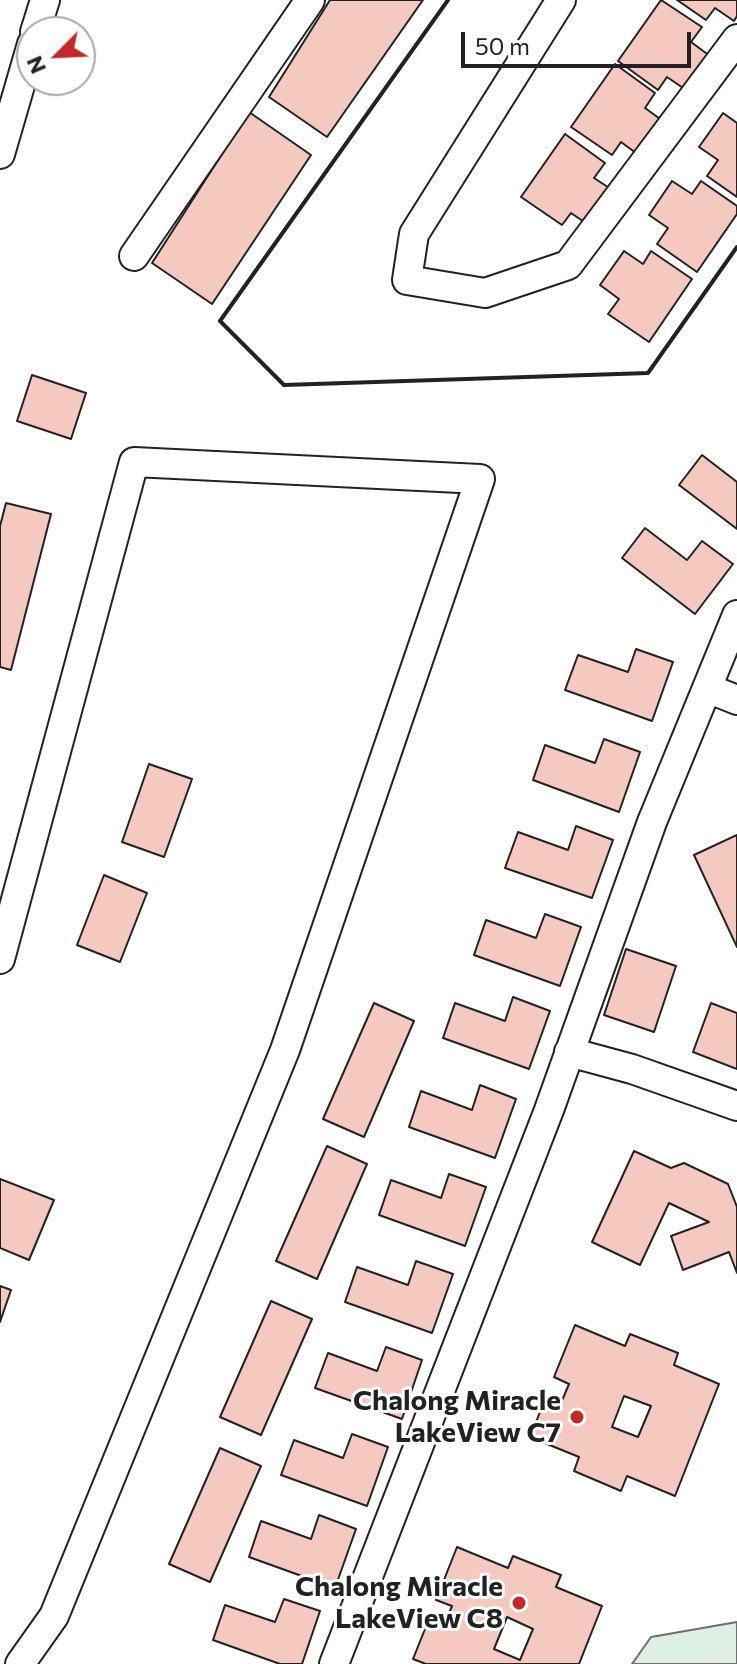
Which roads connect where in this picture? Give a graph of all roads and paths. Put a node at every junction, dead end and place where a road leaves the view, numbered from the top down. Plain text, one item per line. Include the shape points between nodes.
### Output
1 (310, 0) edge
2 (561, 0) edge
3 (737, 39) edge
4 (17, 96) edge
5 (0, 154) edge
6 (134, 256) dead end
7 (737, 615) edge
8 (707, 688) junction
9 (737, 700) edge
10 (0, 959) edge
11 (569, 1052) junction
12 (737, 1106) edge
13 (20, 1664) edge
14 (334, 1664) edge

1 - 6 street
2 - 3 street via 414,234 407,280 485,293 568,265
4 - 5 street
7 - 8 street
8 - 9 street
8 - 11 street
10 - 13 street via 134,462 480,479 285,1050 54,1616
11 - 12 street
11 - 14 street

